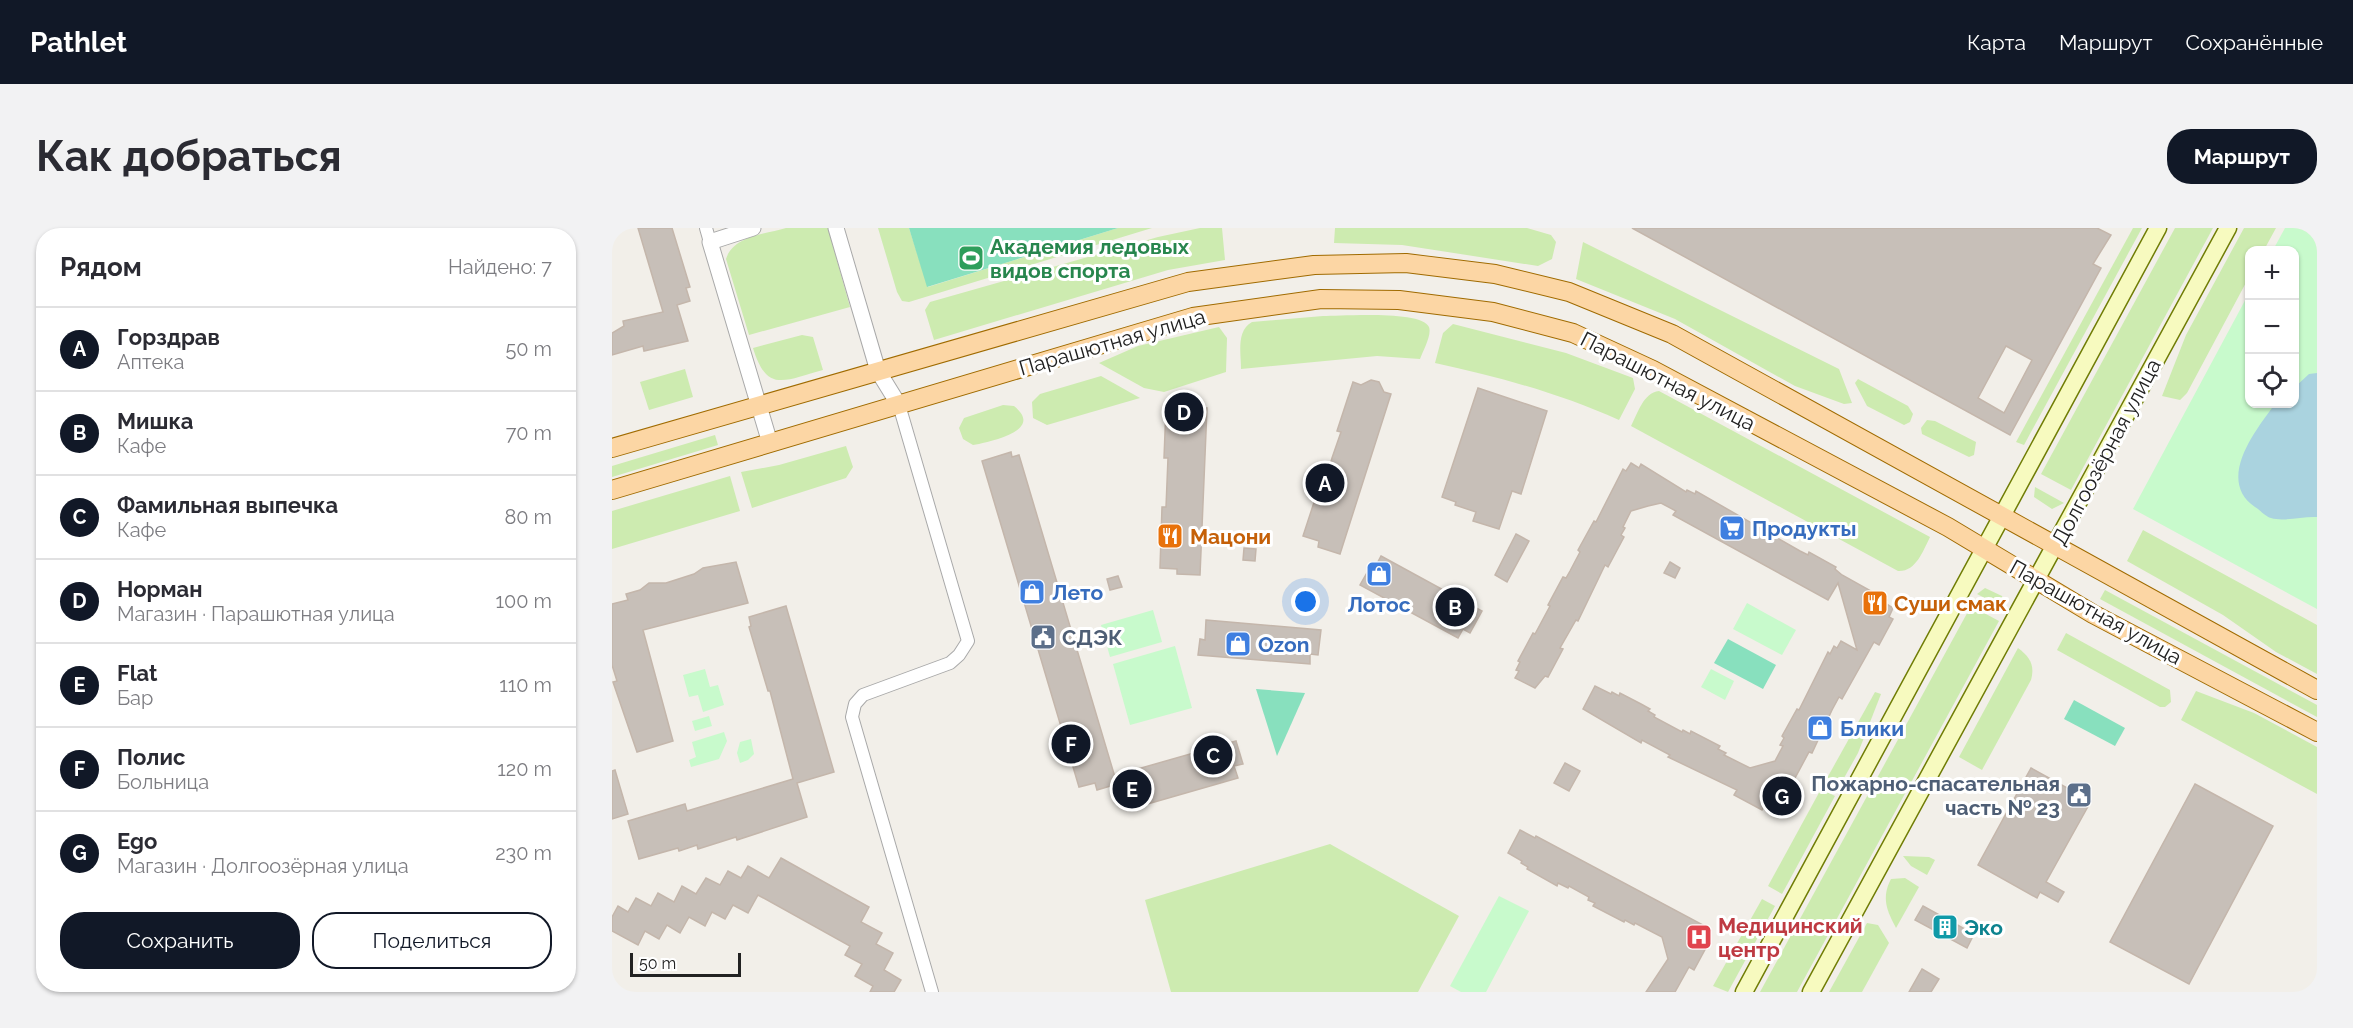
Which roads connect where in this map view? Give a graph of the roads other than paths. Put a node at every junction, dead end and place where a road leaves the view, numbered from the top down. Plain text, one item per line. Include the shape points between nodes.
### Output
1 (753, 228) edge
2 (836, 228) edge
3 (2158, 228) edge
4 (2228, 228) edge
5 (708, 235) edge
6 (878, 371) junction
7 (758, 405) junction
8 (899, 405) junction
9 (770, 443) junction
10 (612, 448) edge
11 (612, 489) edge
12 (2001, 517) junction
13 (2056, 546) junction
14 (1983, 549) junction
15 (2037, 580) junction
16 (2317, 690) edge
17 (2317, 732) edge
18 (932, 992) edge
19 (1744, 992) edge
20 (1811, 992) edge

1 - 5 street
2 - 6 street
3 - 12 main road
4 - 13 main road, Долгоозёрная улица
5 - 7 street
6 - 7 main road, Парашютная улица
6 - 8 street
6 - 12 main road, Парашютная улица via 1188,282 1314,265 1406,263 1495,274 1569,292 1672,334
7 - 9 street
7 - 10 main road, Парашютная улица
8 - 9 main road, Парашютная улица
8 - 14 main road, Парашютная улица via 1193,317 1321,299 1399,300 1493,312 1573,333 1653,370
8 - 18 street via 968,640 950,663 863,695 855,704 852,717
9 - 11 main road, Парашютная улица
12 - 13 main road, Парашютная улица
12 - 14 main road
13 - 15 main road, Долгоозёрная улица
13 - 16 main road, Парашютная улица
14 - 15 main road, Парашютная улица
14 - 19 main road
15 - 17 main road, Парашютная улица via 2093,614
15 - 20 main road, Долгоозёрная улица

